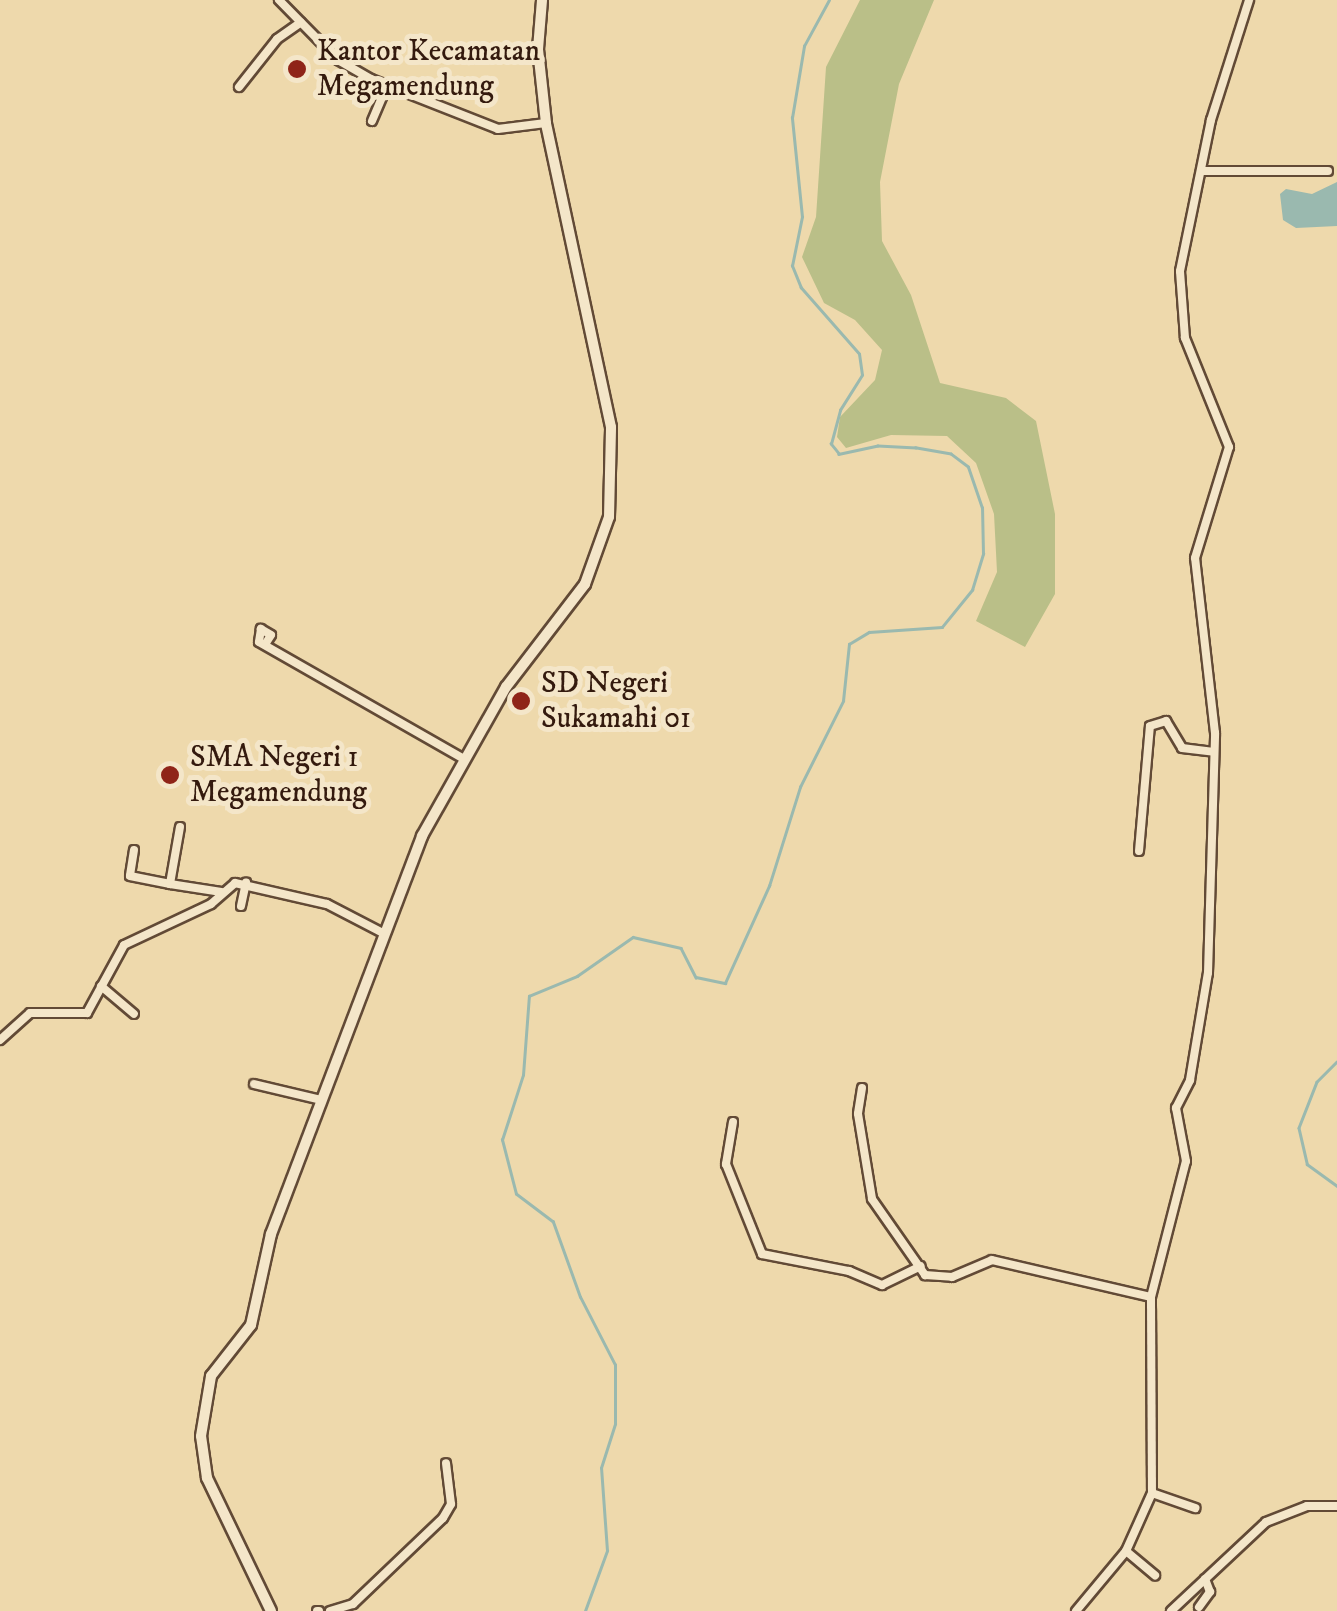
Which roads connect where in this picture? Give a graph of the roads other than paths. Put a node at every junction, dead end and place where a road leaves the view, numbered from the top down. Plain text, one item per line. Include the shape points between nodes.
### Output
1 (279, 0) edge
2 (542, 0) edge
3 (1249, 0) edge
4 (300, 22) junction
5 (387, 85) junction
6 (239, 87) dead end
7 (372, 121) dead end
8 (546, 123) junction
9 (1328, 171) dead end
10 (1202, 172) junction
11 (266, 643) dead end
12 (1214, 752) junction
13 (462, 758) junction
14 (180, 827) dead end
15 (134, 850) dead end
16 (1139, 851) dead end
17 (246, 883) junction
18 (170, 884) junction
19 (222, 892) junction
20 (240, 906) dead end
21 (384, 934) junction
22 (101, 986) junction
23 (134, 1014) dead end
24 (0, 1040) edge
25 (254, 1084) dead end
26 (862, 1088) dead end
27 (320, 1100) junction
28 (733, 1122) dead end
29 (921, 1266) junction
30 (1151, 1297) junction
31 (446, 1463) dead end
32 (1152, 1494) junction
33 (1337, 1506) edge
34 (1195, 1508) dead end
35 (1126, 1551) junction
36 (1155, 1574) dead end
37 (1205, 1578) junction
38 (1199, 1607) dead end
39 (270, 1611) edge
40 (330, 1611) edge
41 (1076, 1611) edge
42 (1171, 1611) edge

1 - 4 street
2 - 8 street via 538,49
3 - 10 street
4 - 5 street via 342,64
4 - 6 street via 277,39
5 - 7 street
5 - 8 street via 498,129
8 - 13 street via 611,427 609,516 585,584 532,649
9 - 10 street
10 - 12 street via 1179,300 1192,359 1229,446 1196,547
11 - 13 street
12 - 16 street via 1182,748 1166,721 1150,726
12 - 30 street via 1208,973 1190,1080 1176,1108 1186,1160
13 - 21 street
14 - 18 street
15 - 18 street via 130,876
17 - 19 street
17 - 20 street
17 - 21 street via 328,904
18 - 19 street
19 - 22 street via 210,904 128,941
21 - 27 street
22 - 23 street
22 - 24 street via 84,1015 30,1013
25 - 27 street
26 - 29 street via 858,1114 872,1199
27 - 39 street via 271,1234 252,1325 218,1359 202,1413 207,1478
28 - 29 street via 726,1164 762,1254 838,1268 882,1285
29 - 30 street via 927,1277 952,1276 992,1260
30 - 32 street
31 - 40 street via 450,1504 443,1518 353,1604
32 - 34 street
32 - 35 street
33 - 37 street via 1307,1506 1266,1522
35 - 36 street
35 - 41 street
37 - 38 street via 1210,1592
37 - 42 street

